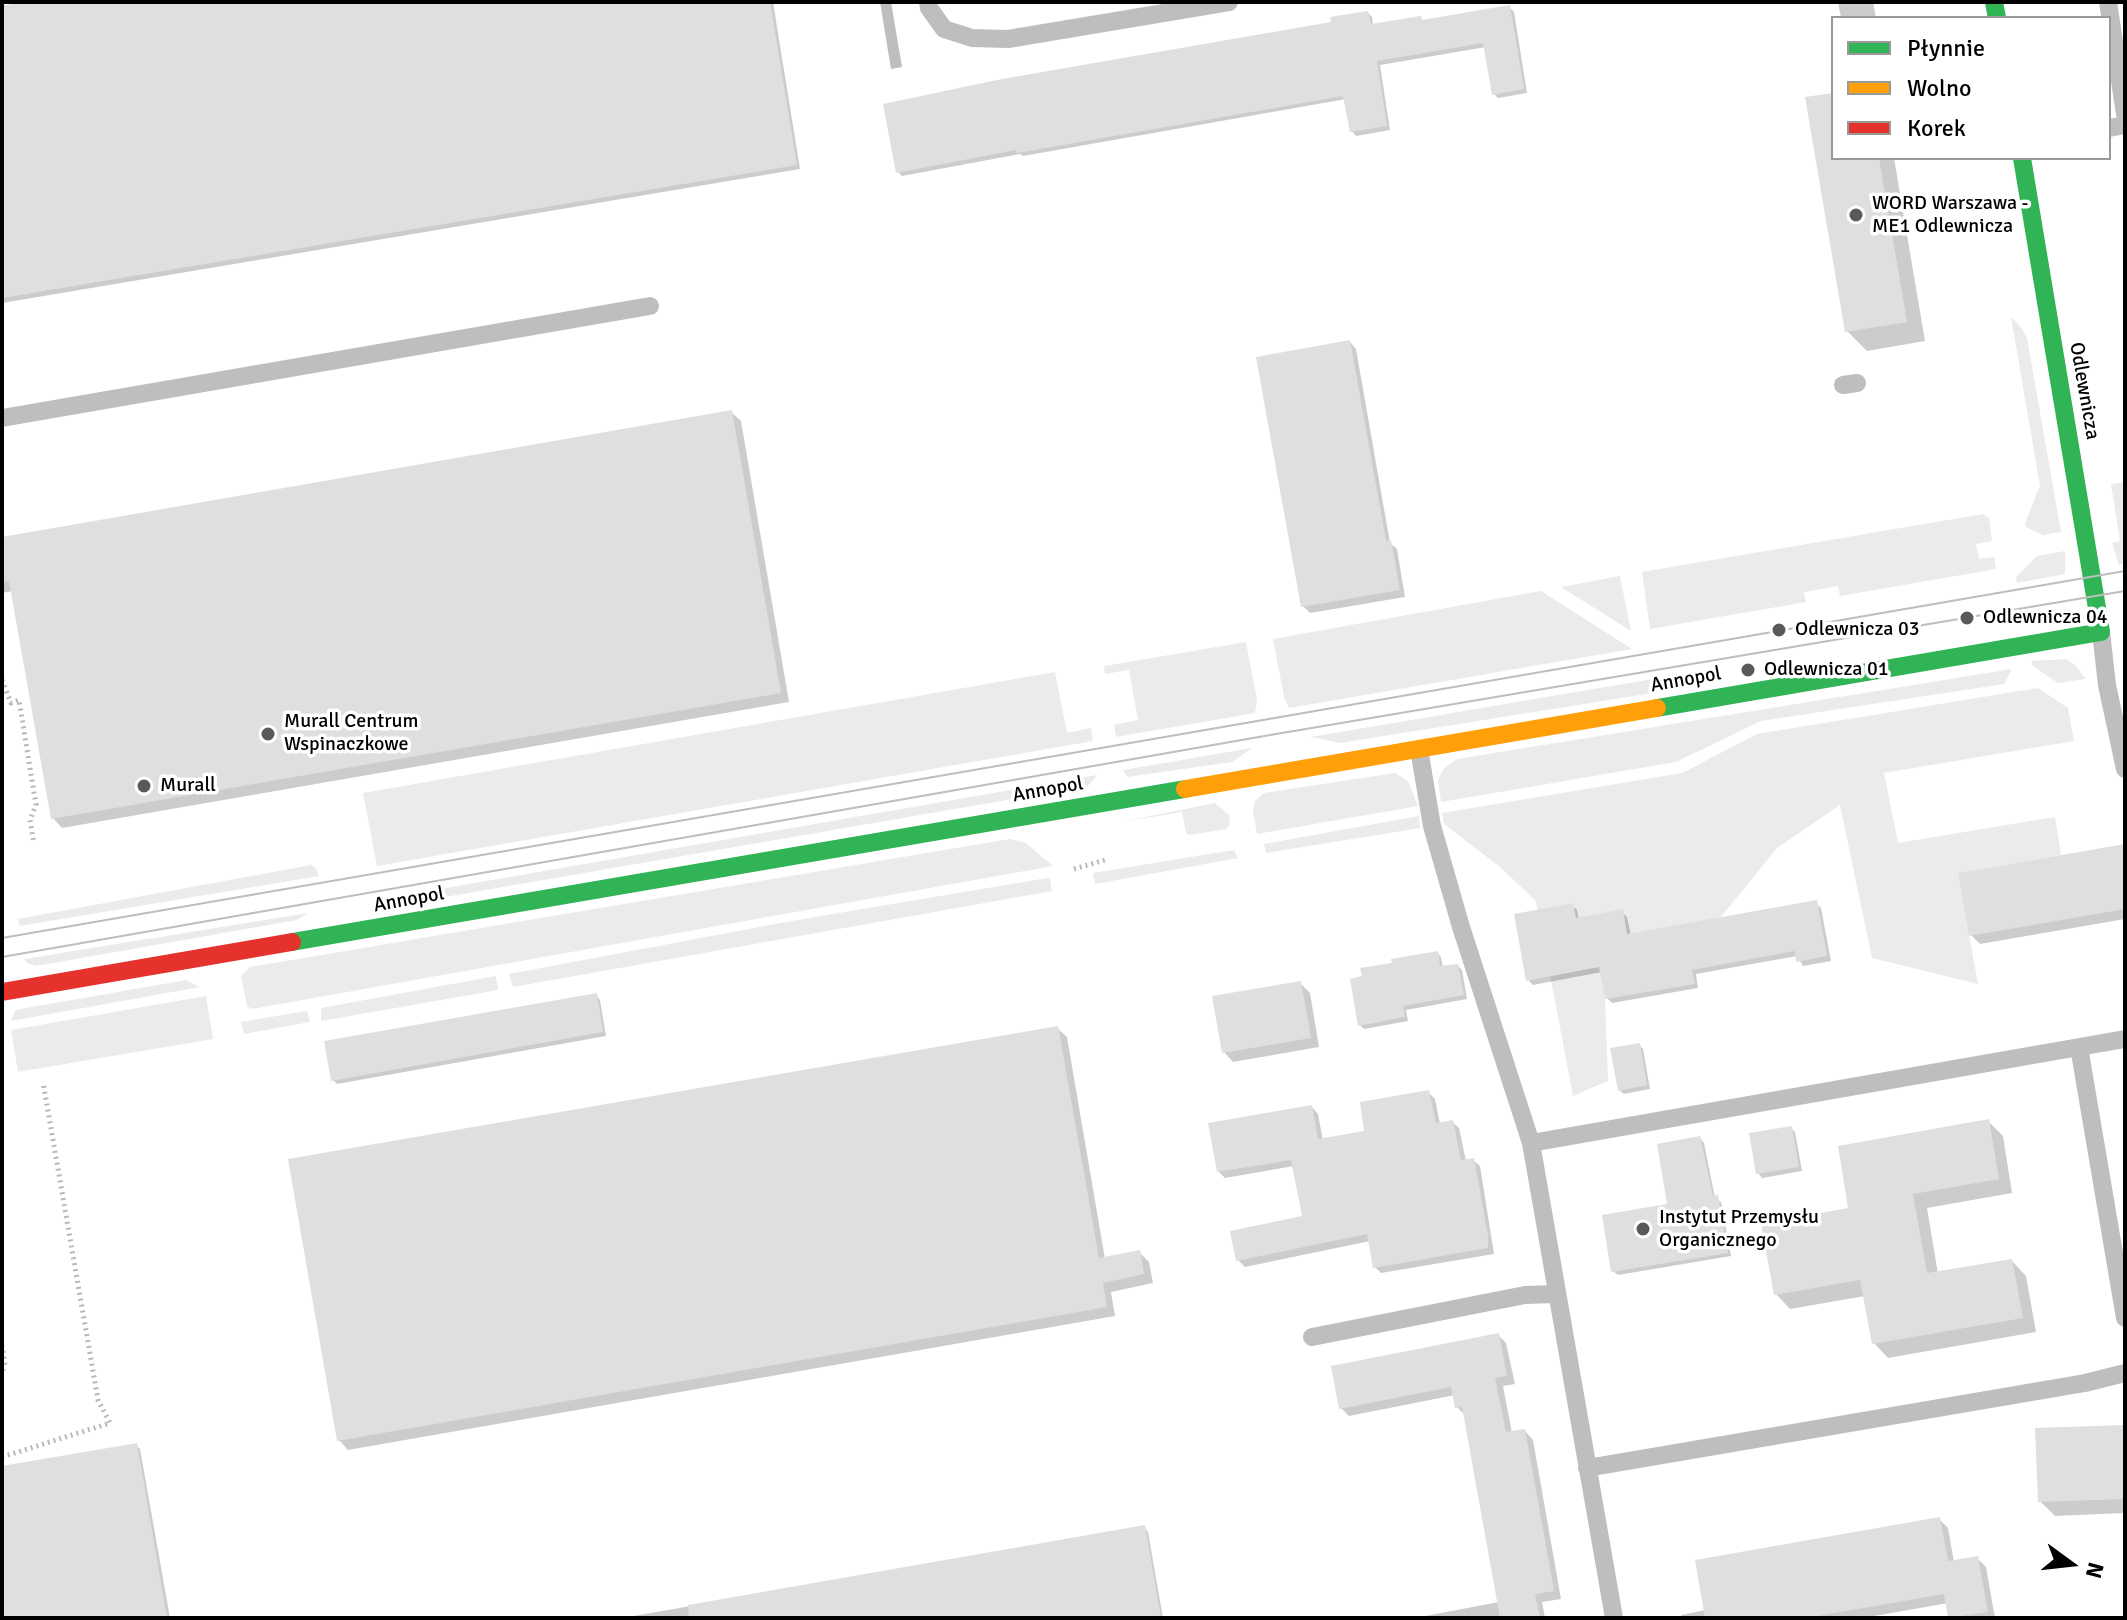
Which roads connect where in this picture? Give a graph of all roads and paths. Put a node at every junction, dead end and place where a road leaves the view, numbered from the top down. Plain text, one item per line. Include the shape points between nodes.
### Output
1 (928, 2) edge
2 (1229, 2) edge
3 (2111, 22) edge
4 (2125, 114) edge
5 (2022, 160) edge
6 (650, 306) dead end
7 (2, 418) edge
8 (2101, 632) junction
9 (2, 680) edge
10 (1419, 749) junction
11 (2125, 769) edge
12 (34, 844) dead end
13 (1105, 860) dead end
14 (1074, 869) dead end
15 (2, 992) edge
16 (2125, 1039) edge
17 (2079, 1047) junction
18 (43, 1082) dead end
19 (1531, 1143) junction
20 (1556, 1294) junction
21 (2125, 1318) edge
22 (1312, 1337) dead end
23 (2, 1345) edge
24 (2, 1372) edge
25 (2125, 1373) edge
26 (2, 1457) edge
27 (1587, 1468) junction
28 (1614, 1618) edge

1 - 2 lane via 944,29 972,38 1008,39
3 - 4 lane
5 - 8 street, Odlewnicza
6 - 7 lane
8 - 10 street, Annopol
8 - 11 lane
9 - 12 path via 11,703 19,700 36,805 30,820
10 - 15 street, Annopol
10 - 19 lane via 1436,840
13 - 14 path
16 - 17 lane
17 - 19 lane
17 - 21 lane
18 - 26 path via 98,1400 110,1423
19 - 20 lane
20 - 22 lane via 1525,1295
20 - 27 lane
23 - 24 path
25 - 27 lane
27 - 28 lane

